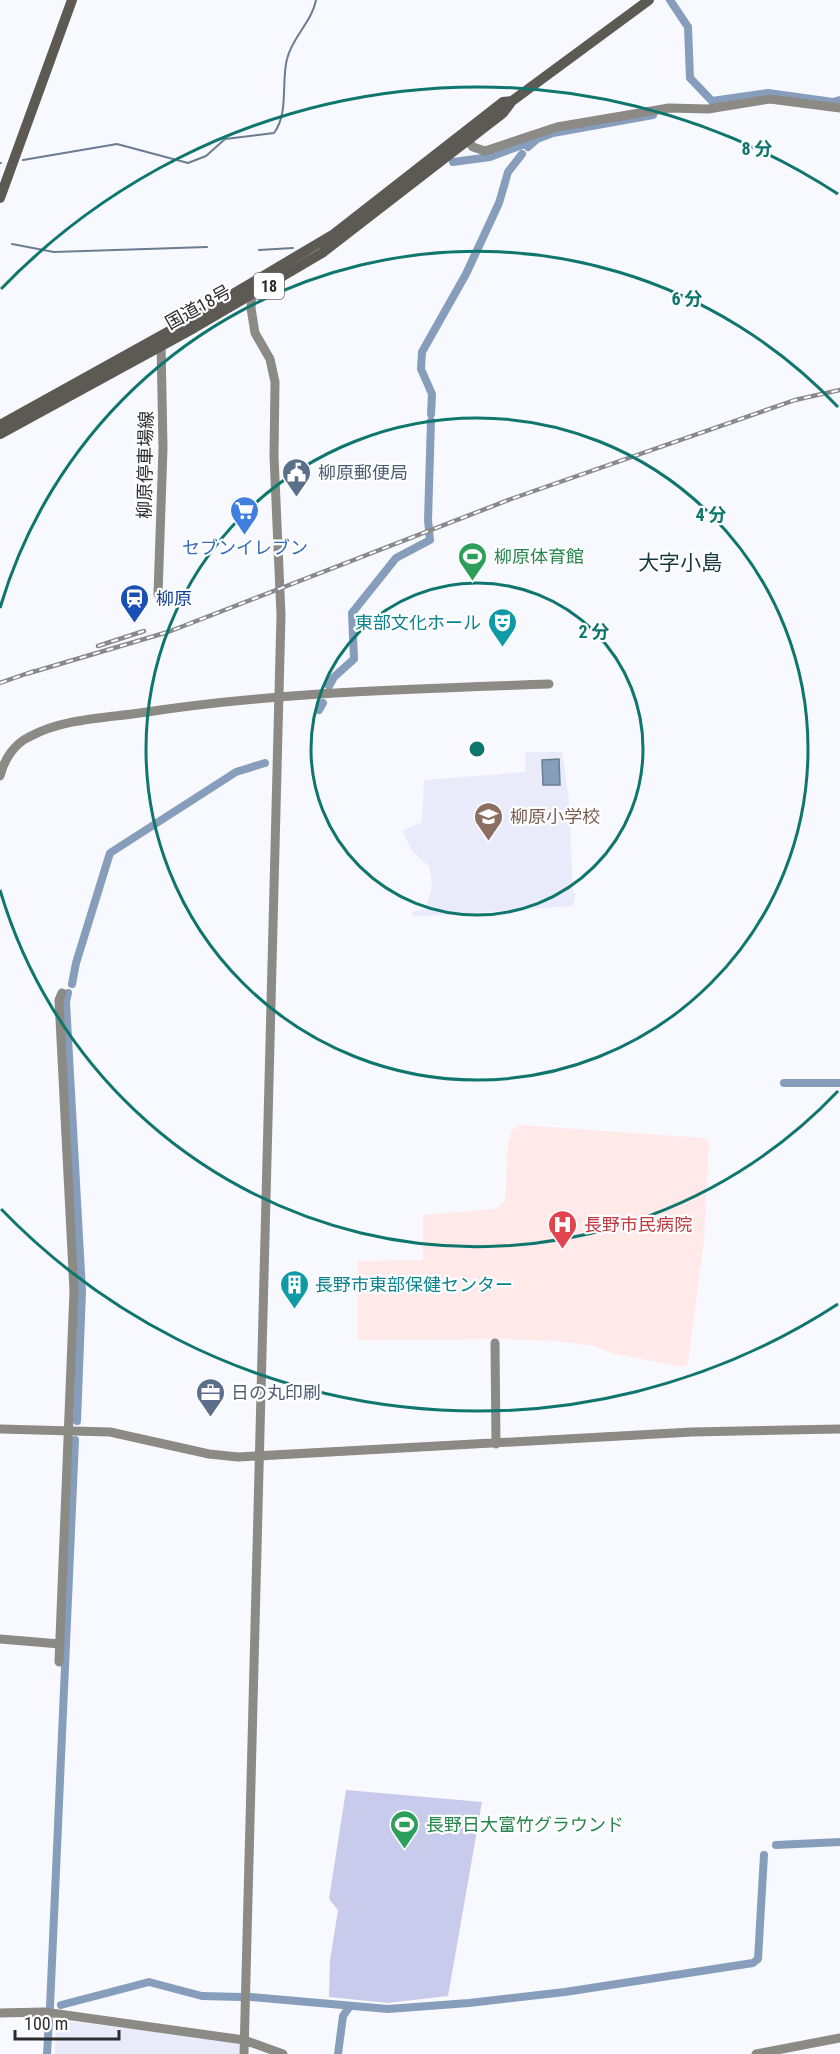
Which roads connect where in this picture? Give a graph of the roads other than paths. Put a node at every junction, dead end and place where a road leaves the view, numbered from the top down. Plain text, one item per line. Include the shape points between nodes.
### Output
1 (72, 0) edge
2 (649, 0) edge
3 (840, 108) edge
4 (465, 137) junction
5 (0, 198) edge
6 (252, 283) junction
7 (253, 295) junction
8 (161, 341) junction
9 (1, 432) edge
10 (158, 594) dead end
11 (549, 684) dead end
12 (279, 697) junction
13 (0, 776) edge
14 (62, 993) dead end
15 (495, 1343) dead end
16 (0, 1429) edge
17 (840, 1429) edge
18 (68, 1431) junction
19 (496, 1443) junction
20 (260, 1456) junction
21 (0, 1639) edge
22 (60, 1644) junction
23 (59, 1662) dead end
24 (0, 2013) edge
25 (840, 2038) edge
26 (244, 2040) junction
27 (244, 2054) edge
28 (283, 2054) edge
29 (756, 2054) edge

1 - 5 highway
2 - 4 highway, 国道18号 / 18 via 512,101 503,113
3 - 4 street via 755,100 708,109 669,108 557,128 485,151 473,147
4 - 6 highway, 国道18号 / 18 via 334,234
4 - 7 highway, 国道18号 / 18 via 336,244
6 - 7 street
6 - 8 highway, 国道18号 / 18
7 - 8 highway, 国道18号 / 18
7 - 12 street via 255,333 270,359 275,382 274,456 281,584
8 - 9 highway, 国道18号 / 18
8 - 10 street, 柳原停車場線 via 163,448
11 - 12 street
12 - 13 street via 65,724 21,741 6,760
12 - 20 street
14 - 18 street via 58,1000 74,1291
15 - 19 street
16 - 18 street
17 - 19 street via 692,1432
18 - 20 street via 110,1432 210,1454
18 - 22 street
19 - 20 street
20 - 26 street
21 - 22 street
22 - 23 street
24 - 26 street via 44,2012
25 - 29 street
26 - 27 street
26 - 28 street

